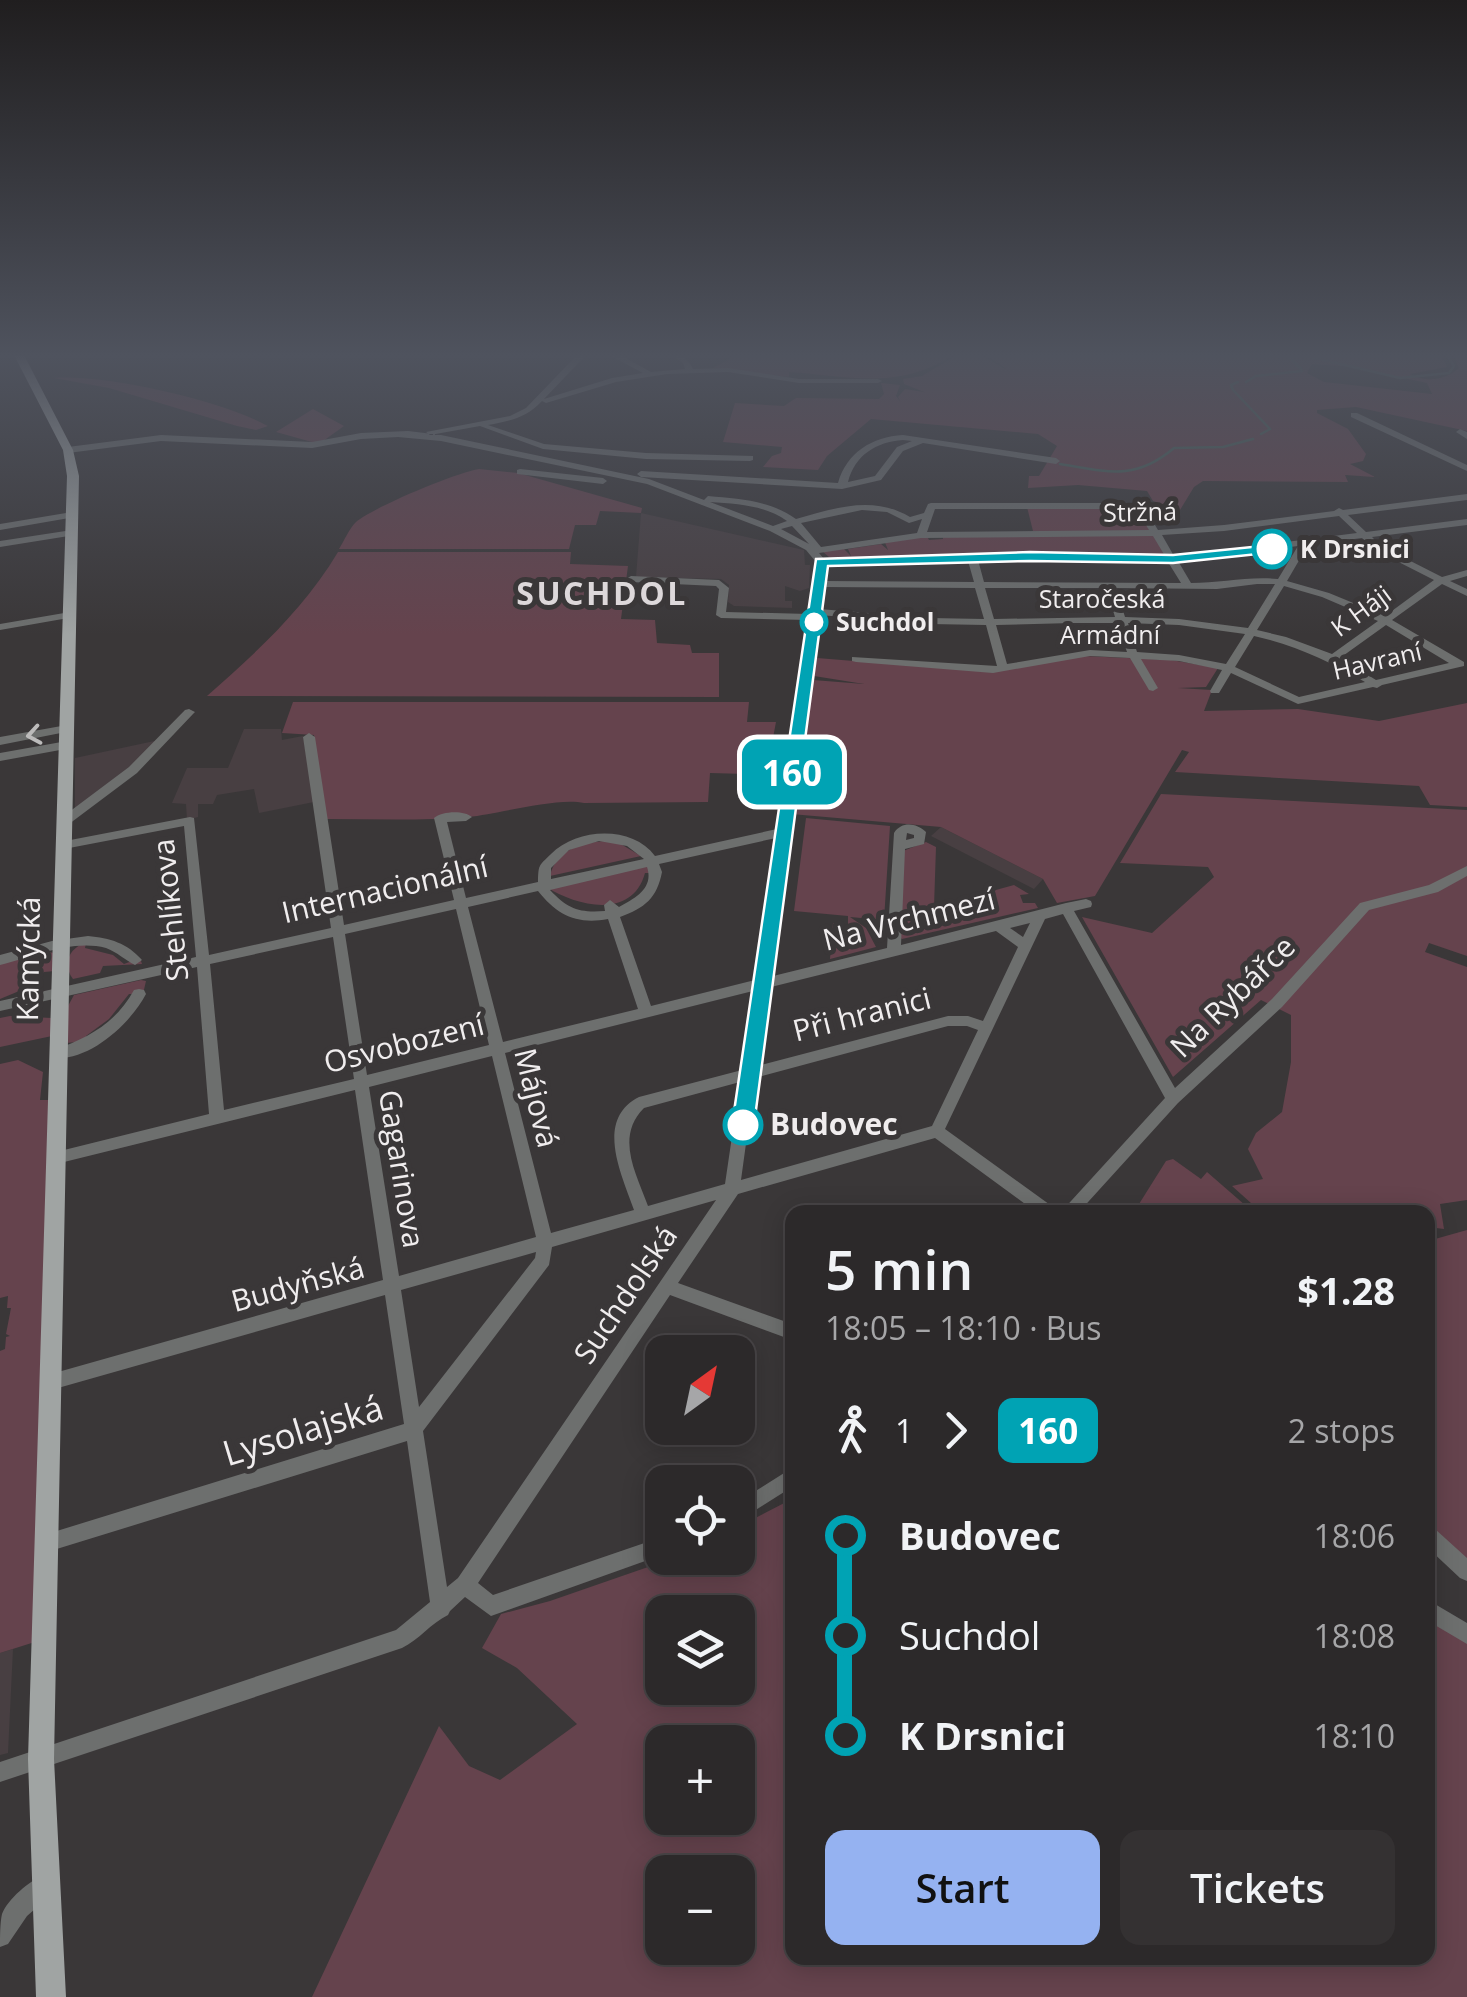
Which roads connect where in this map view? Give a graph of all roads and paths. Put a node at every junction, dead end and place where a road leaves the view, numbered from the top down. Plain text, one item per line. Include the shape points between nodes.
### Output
1 (82, 448) edge
2 (477, 448) edge
3 (566, 448) edge
4 (868, 448) edge
5 (900, 448) edge
6 (974, 448) edge
7 (1425, 448) edge
8 (68, 450) joint
9 (750, 458) dead end
10 (1056, 461) dead end
11 (578, 466) junction
12 (1467, 468) edge
13 (520, 472) dead end
14 (842, 486) junction
15 (767, 488) junction
16 (683, 494) junction
17 (1467, 498) edge
18 (745, 499) junction
19 (1444, 500) junction
20 (1339, 511) junction
21 (734, 513) junction
22 (1467, 514) edge
23 (72, 515) junction
24 (928, 515) junction
25 (797, 521) junction
26 (1467, 522) edge
27 (1248, 525) junction
28 (0, 527) edge
29 (773, 529) junction
30 (72, 533) junction
31 (1157, 533) junction
32 (1363, 534) junction
33 (921, 535) junction
34 (0, 544) edge
35 (1304, 544) junction
36 (1272, 549) junction
37 (816, 550) junction
38 (972, 558) junction
39 (1173, 559) junction
40 (821, 562) junction
41 (1467, 573) edge
42 (631, 579) dead end
43 (1444, 579) junction
44 (1283, 582) junction
45 (819, 584) junction
46 (979, 585) junction
47 (1110, 585) junction
48 (1188, 586) junction
49 (1467, 593) edge
50 (815, 614) junction
51 (70, 615) junction
52 (1122, 621) junction
53 (990, 622) junction
54 (1384, 622) junction
55 (0, 627) edge
56 (1250, 632) junction
57 (1133, 654) junction
58 (1334, 658) junction
59 (864, 661) dead end
60 (1463, 664) edge
61 (1002, 668) junction
62 (1228, 668) junction
63 (1377, 684) junction
64 (1153, 688) dead end
65 (1215, 690) dead end
66 (1298, 701) joint
67 (189, 712) dead end
68 (67, 737) junction
69 (310, 737) dead end
70 (0, 742) edge
71 (0, 757) edge
72 (466, 817) dead end
73 (65, 821) junction
74 (783, 832) junction
75 (64, 845) junction
76 (899, 846) dead end
77 (652, 860) junction
78 (1467, 870) edge
79 (542, 883) junction
80 (460, 902) junction
81 (1086, 904) dead end
82 (1066, 908) junction
83 (612, 910) junction
84 (1040, 914) junction
85 (997, 925) junction
86 (336, 930) junction
87 (62, 945) junction
88 (1026, 946) junction
89 (894, 950) junction
90 (0, 960) edge
91 (135, 960) dead end
92 (204, 960) junction
93 (764, 981) junction
94 (139, 994) dead end
95 (60, 996) junction
96 (0, 1006) edge
97 (646, 1012) junction
98 (0, 1014) edge
99 (987, 1028) junction
100 (496, 1049) junction
101 (59, 1054) junction
102 (750, 1074) junction
103 (360, 1083) junction
104 (1173, 1098) junction
105 (218, 1119) junction
106 (937, 1131) junction
107 (56, 1158) junction
108 (732, 1190) junction
109 (1038, 1205) edge
110 (1075, 1205) edge
111 (643, 1214) junction
112 (545, 1242) junction
113 (668, 1287) junction
114 (392, 1288) junction
115 (785, 1329) edge
116 (51, 1382) junction
117 (414, 1430) junction
118 (785, 1482) edge
119 (755, 1501) edge
120 (46, 1542) junction
121 (1435, 1542) edge
122 (645, 1552) edge
123 (1467, 1571) edge
124 (466, 1585) junction
125 (441, 1608) junction
126 (1435, 1614) edge
127 (1467, 1634) edge
128 (41, 1759) junction
129 (0, 1772) edge
130 (44, 1886) junction
131 (0, 1936) edge
132 (52, 1997) edge

1 - 8 street
2 - 11 street
3 - 9 street
4 - 14 street
5 - 14 street via 878,478
6 - 10 street
7 - 12 street
8 - 23 main road, Kamýcká
11 - 15 street
11 - 16 street
13 - 21 street via 614,482
14 - 15 street
15 - 18 street
16 - 18 street
16 - 21 street
17 - 19 street, Stržná
18 - 25 street
19 - 20 street, Stržná
19 - 22 street
20 - 27 street, Stržná
20 - 32 street
21 - 29 street
23 - 28 street
23 - 30 main road, Kamýcká
24 - 25 street via 909,520 880,508
24 - 31 street via 936,506 1139,506
24 - 33 street
25 - 29 street
25 - 37 street
26 - 32 street
27 - 31 street, Stržná
27 - 36 street
29 - 37 street
30 - 34 street
30 - 51 main road, Kamýcká
31 - 33 street, Stržná
31 - 39 street
32 - 35 street
32 - 43 street
33 - 37 street, Stržná
35 - 36 street
35 - 44 street
36 - 39 street
37 - 40 street
38 - 39 street
38 - 40 street
38 - 46 street
39 - 48 street
40 - 45 street, Suchdolská
41 - 43 street, K Háji
42 - 50 street, Staročeská via 718,583 724,588 721,615
43 - 49 street
43 - 54 street, K Háji
44 - 48 street
44 - 54 street
44 - 56 street
45 - 46 street
45 - 50 street, Suchdolská
46 - 47 street
46 - 53 street
47 - 48 street
47 - 52 street
50 - 53 street, Staročeská
50 - 74 street, Suchdolská
51 - 55 street
51 - 68 main road, Kamýcká
52 - 53 street, Staročeská
52 - 56 street, Staročeská
52 - 57 street
53 - 61 street
54 - 58 street, K Háji
54 - 60 street
56 - 58 street, Staročeská
56 - 62 street
57 - 61 street, Armádní via 1068,655
57 - 62 street, Armádní
57 - 64 street
58 - 63 street, Staročeská
59 - 61 street, Armádní
60 - 63 street, Havraní
62 - 65 street
62 - 66 street, Armádní
63 - 66 street, Havraní
67 - 73 street via 134,770
68 -> 70 street
68 - 71 street
68 - 73 main road, Kamýcká
69 - 86 street, Gagarinova
72 - 80 street, Májová via 440,818
73 - 75 main road, Kamýcká
74 - 77 street, Internacionální
74 - 93 street, Suchdolská
75 - 87 main road, Kamýcká
75 - 92 street, Stehlíkova via 190,821
76 - 89 street
77 - 79 street, Internacionální
77 - 79 street via 625,840 585,839 551,857
77 - 83 street via 650,892 636,906
78 - 104 street, Na Rybářce via 1433,889 1365,906 1276,1003
79 - 80 street, Internacionální
79 - 83 street via 549,900 566,911 589,917
80 - 86 street, Internacionální
80 - 100 street, Májová
81 - 82 street
82 - 84 street, Na Vrchmezí
82 - 104 street
83 - 97 street
84 - 85 street, Na Vrchmezí
84 - 88 street
85 - 88 street
85 - 89 street, Na Vrchmezí
86 - 92 street, Internacionální
86 - 103 street, Gagarinova
87 - 90 street
87 - 91 street via 107,943
87 - 95 main road, Kamýcká
88 - 99 street
89 - 93 street, Na Vrchmezí
92 - 95 street, Internacionální
92 - 105 street, Stehlíkova
93 - 97 street, Osvobození
93 - 102 street, Suchdolská
94 - 101 street via 108,1032
95 - 96 street, Internacionální
95 - 98 street, Internacionální
95 - 101 main road, Kamýcká
97 - 100 street, Osvobození
99 - 102 street, Při hranici via 948,1021
99 - 106 street
100 - 103 street, Osvobození
100 - 112 street, Májová
101 - 107 main road, Kamýcká
102 - 108 street, Suchdolská
102 - 111 street, Při hranici via 631,1108 618,1135
103 - 105 street, Osvobození
103 - 114 street, Gagarinova
104 - 110 street, Na Rybářce
105 - 107 street, Osvobození
106 - 108 street, Budyňská
106 - 109 street
107 - 116 main road, Kamýcká
108 - 111 street, Budyňská
108 - 113 street, Suchdolská
111 - 112 street, Budyňská
112 - 114 street, Budyňská
112 - 117 street, Lysolajská via 543,1260
113 - 115 street
113 - 124 street, Suchdolská
114 - 116 street, Budyňská
114 - 117 street, Gagarinova
116 - 120 main road, Kamýcká
117 - 120 street, Lysolajská
117 - 125 street, Gagarinova
118 - 119 street
120 - 128 main road, Kamýcká
121 - 123 street
122 - 124 street via 491,1606
124 - 125 street, Suchdolská
125 - 128 street, Suchdolská via 402,1638
126 - 127 street
128 - 129 street
128 - 130 main road, Kamýcká
130 - 131 street
130 - 132 main road, Kamýcká

